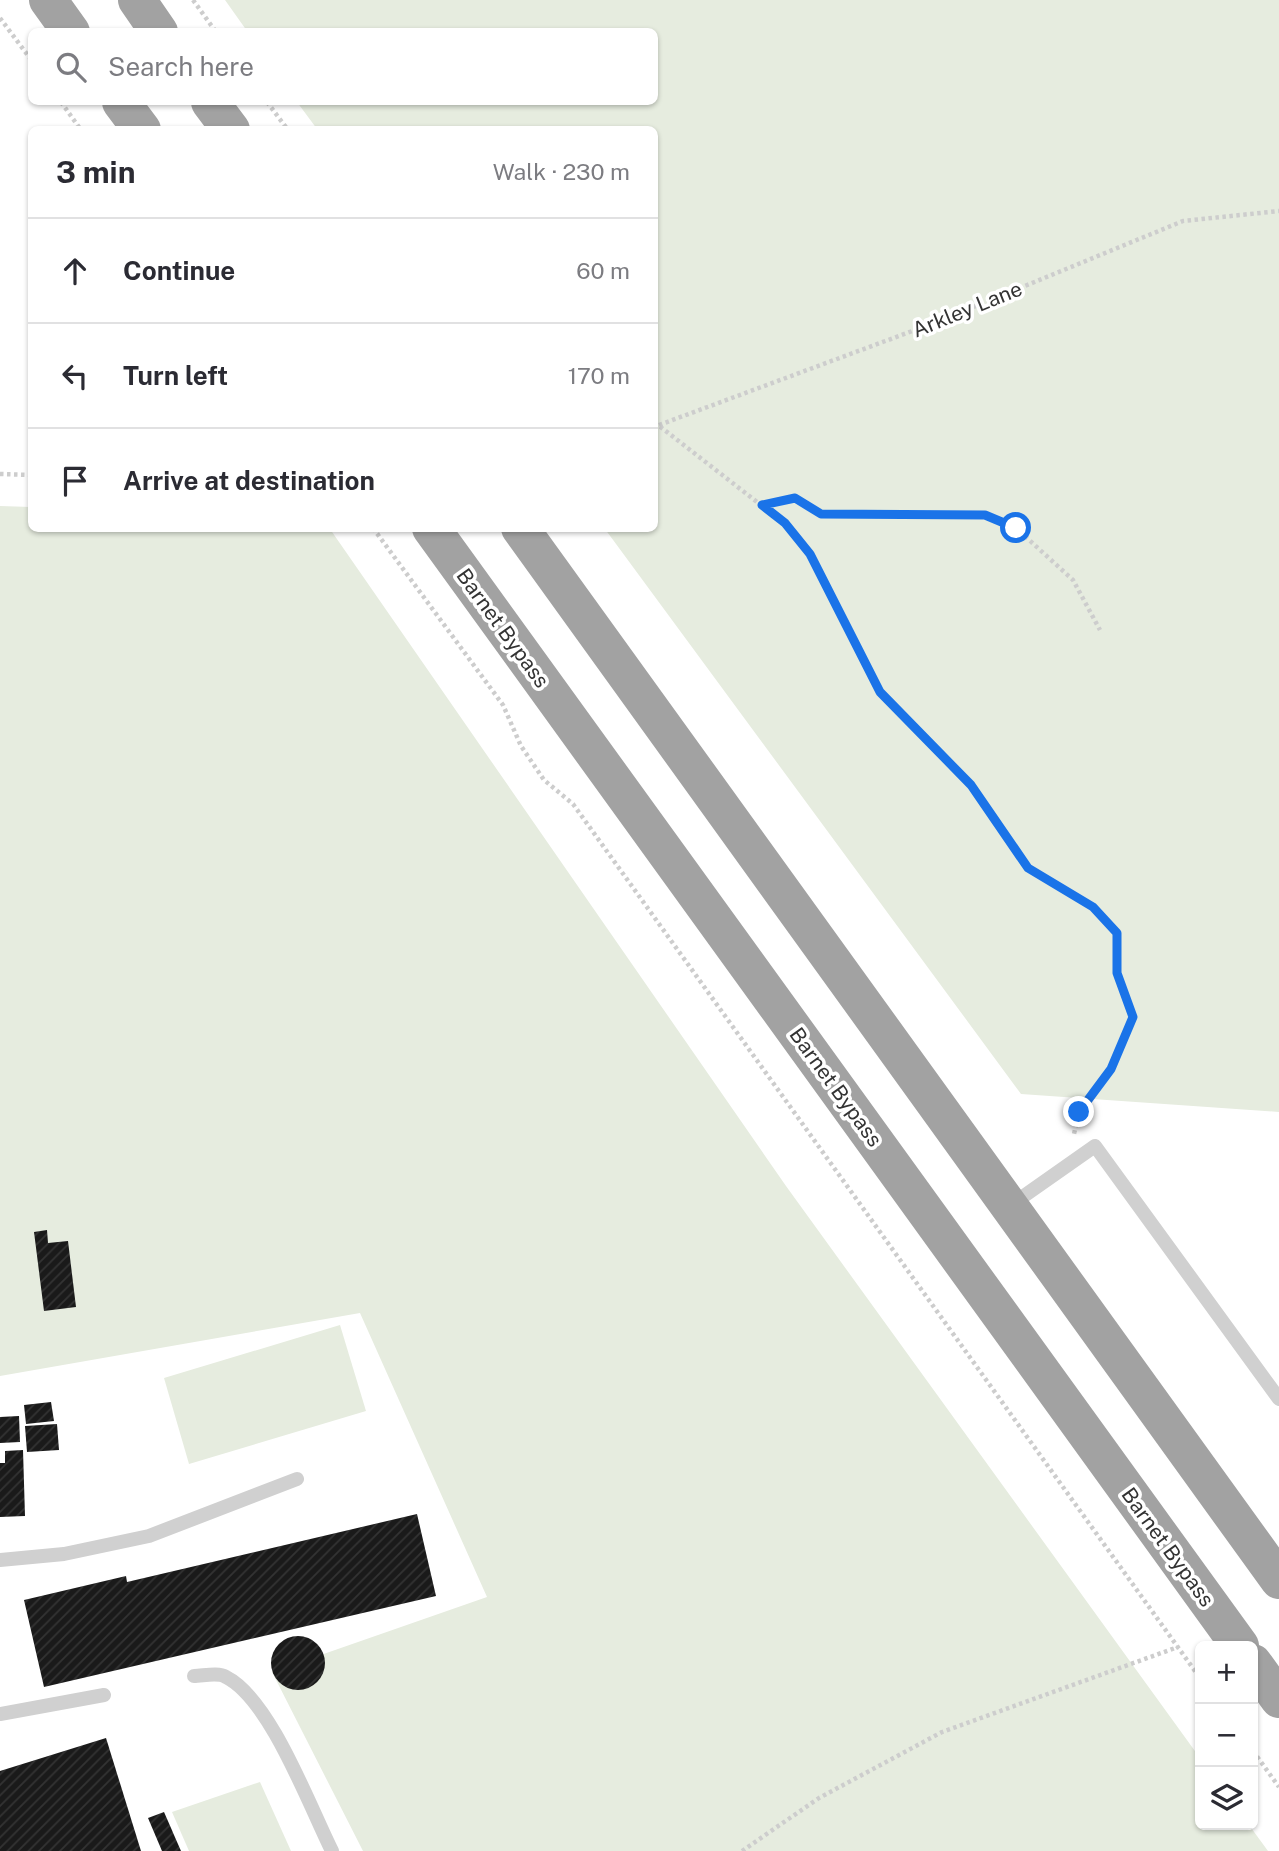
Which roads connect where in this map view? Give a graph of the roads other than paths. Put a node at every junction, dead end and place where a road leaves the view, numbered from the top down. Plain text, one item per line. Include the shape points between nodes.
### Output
1 (48, 0) edge
2 (137, 0) edge
3 (68, 28) edge
4 (156, 28) edge
5 (123, 105) edge
6 (212, 105) edge
7 (139, 126) edge
8 (227, 126) edge
9 (434, 532) edge
10 (523, 532) edge
11 (1008, 1207) junction
12 (1279, 1399) edge
13 (297, 1479) dead end
14 (0, 1560) edge
15 (1279, 1580) edge
16 (1236, 1641) edge
17 (1258, 1670) edge
18 (194, 1676) dead end
19 (104, 1695) dead end
20 (1279, 1699) edge
21 (0, 1714) edge
22 (332, 1851) edge

1 - 3 highway
2 - 4 highway
5 - 7 highway
6 - 8 highway
9 - 16 highway, Barnet Bypass
10 - 11 highway
11 - 12 lane via 1095,1146
11 - 15 highway
13 - 14 lane via 149,1536 64,1554
17 - 20 highway
18 - 22 lane via 224,1675 248,1692 265,1716
19 - 21 lane

